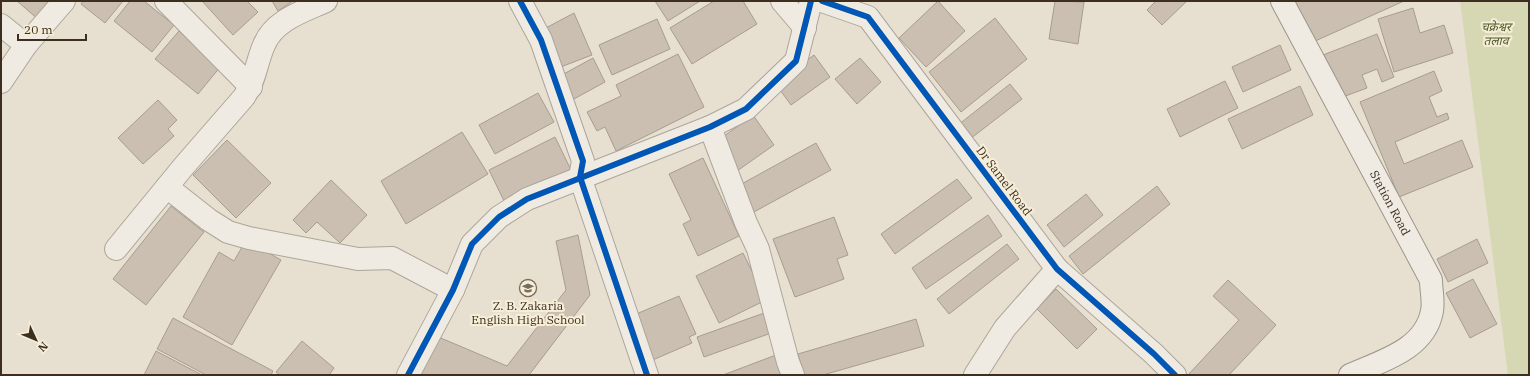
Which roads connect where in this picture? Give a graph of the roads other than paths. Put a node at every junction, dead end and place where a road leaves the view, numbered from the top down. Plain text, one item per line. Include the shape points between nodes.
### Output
1 (64, 1) edge
2 (166, 1) edge
3 (326, 1) edge
4 (520, 1) edge
5 (782, 1) edge
6 (811, 1) edge
7 (822, 1) edge
8 (1282, 1) edge
9 (1, 25) edge
10 (805, 28) junction
11 (26, 45) junction
12 (1, 82) edge
13 (251, 86) junction
14 (710, 127) junction
15 (580, 177) junction
16 (167, 187) junction
17 (116, 249) dead end
18 (1057, 270) junction
19 (453, 290) junction
20 (408, 375) edge
21 (647, 375) edge
22 (793, 375) edge
23 (975, 375) edge
24 (1174, 375) edge
25 (1350, 375) edge

1 - 11 street
2 - 13 street
3 - 13 street via 292,17 271,33 264,45
4 - 15 street via 541,40 583,161
5 - 10 street
6 - 10 street
7 - 18 street, Dr Samel Road via 868,16
8 - 25 street, Station Road via 1431,280 1433,310 1428,326 1409,348
9 - 11 street
10 - 14 street via 796,61 746,109
11 - 12 street
13 - 16 street
14 - 15 street
14 - 22 street via 758,249
15 - 19 street via 527,199 499,218 472,244
15 - 21 street
16 - 17 street
16 - 19 street via 228,232 358,259 392,258
18 - 23 street via 1005,328
18 - 24 street, Dr Samel Road via 1154,354
19 - 20 street

